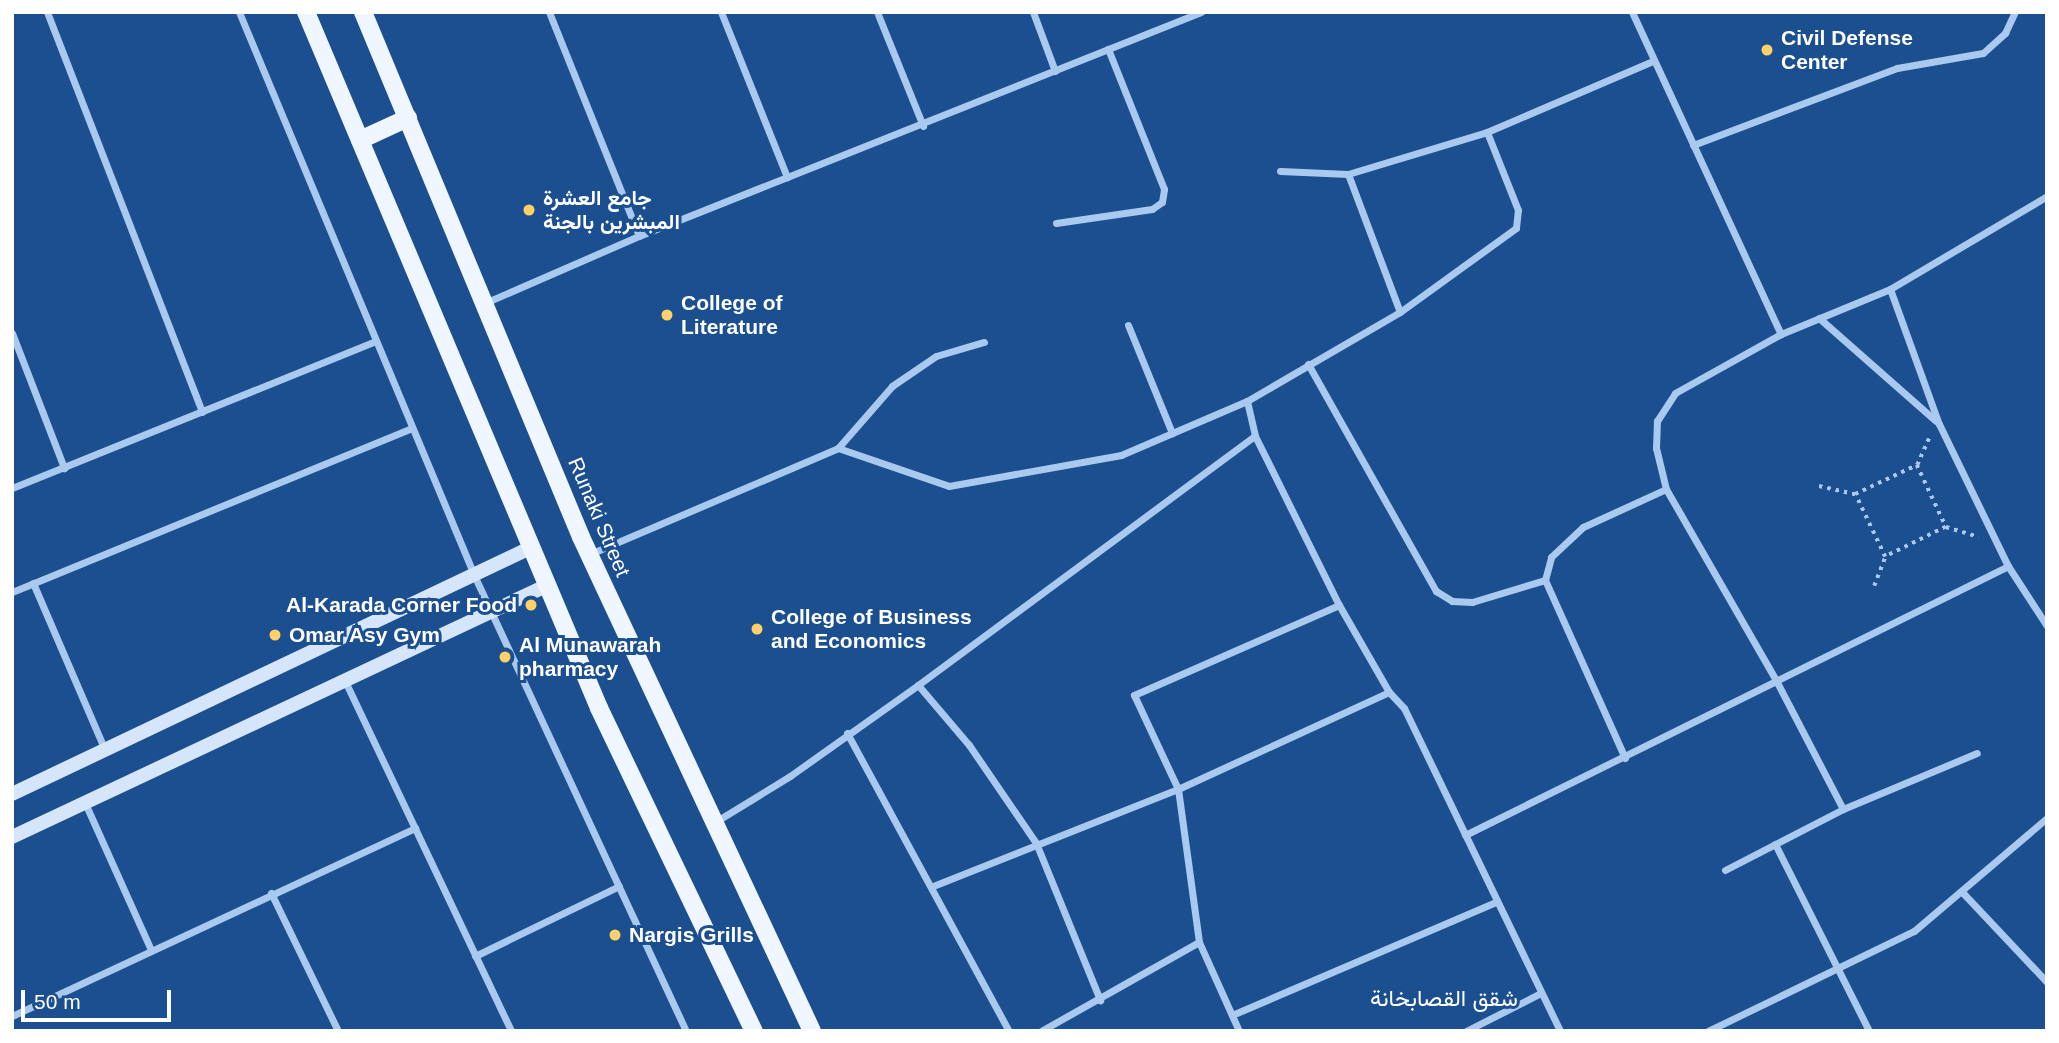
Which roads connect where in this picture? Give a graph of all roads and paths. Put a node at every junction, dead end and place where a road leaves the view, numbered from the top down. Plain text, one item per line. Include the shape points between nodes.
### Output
1 (47, 12) edge
2 (239, 12) edge
3 (306, 12) edge
4 (363, 12) edge
5 (549, 12) edge
6 (721, 12) edge
7 (877, 12) edge
8 (1033, 12) edge
9 (1632, 12) edge
10 (2015, 12) edge
11 (1197, 13) edge
12 (1108, 49) junction
13 (1653, 61) junction
14 (1055, 71) junction
15 (408, 118) junction
16 (923, 126) junction
17 (1487, 132) junction
18 (360, 140) junction
19 (1693, 145) junction
20 (1280, 171) dead end
21 (1348, 174) junction
22 (787, 177) junction
23 (2047, 196) edge
24 (1056, 223) dead end
25 (639, 236) junction
26 (1890, 289) junction
27 (487, 302) junction
28 (1399, 312) junction
29 (1819, 318) junction
30 (1128, 325) dead end
31 (12, 333) edge
32 (1781, 334) junction
33 (373, 342) junction
34 (984, 342) dead end
35 (1308, 364) junction
36 (1247, 401) junction
37 (202, 412) junction
38 (1936, 427) junction
39 (411, 428) junction
40 (1172, 433) junction
41 (1255, 436) junction
42 (838, 448) junction
43 (1917, 465) junction
44 (64, 468) junction
45 (1819, 486) dead end
46 (12, 488) edge
47 (1666, 489) junction
48 (1855, 494) junction
49 (1946, 527) junction
50 (1980, 538) dead end
51 (532, 547) junction
52 (589, 555) junction
53 (1885, 556) junction
54 (2008, 566) junction
55 (474, 575) junction
56 (1545, 580) junction
57 (33, 583) junction
58 (548, 585) junction
59 (1874, 586) dead end
60 (12, 592) edge
61 (1339, 605) junction
62 (491, 612) junction
63 (2047, 626) edge
64 (345, 681) junction
65 (1777, 682) junction
66 (918, 685) junction
67 (1389, 692) junction
68 (847, 733) junction
69 (105, 750) junction
70 (1977, 753) dead end
71 (1625, 758) junction
72 (1178, 789) junction
73 (12, 794) edge
74 (84, 803) junction
75 (1843, 809) junction
76 (2047, 818) edge
77 (714, 822) junction
78 (415, 828) junction
79 (1465, 835) junction
80 (12, 837) edge
81 (1036, 842) junction
82 (1775, 844) junction
83 (1725, 870) dead end
84 (618, 886) junction
85 (933, 886) junction
86 (271, 893) junction
87 (1962, 893) junction
88 (1496, 902) junction
89 (1199, 942) junction
90 (151, 950) junction
91 (475, 956) junction
92 (1840, 970) junction
93 (2047, 982) edge
94 (1541, 993) junction
95 (1100, 1000) junction
96 (1232, 1015) junction
97 (12, 1016) edge
98 (338, 1031) edge
99 (511, 1031) edge
100 (686, 1031) edge
101 (754, 1031) edge
102 (812, 1031) edge
103 (1009, 1031) edge
104 (1041, 1031) edge
105 (1239, 1031) edge
106 (1466, 1031) edge
107 (1560, 1031) edge
108 (1708, 1031) edge
109 (1869, 1031) edge

1 - 37 street
2 - 33 street
3 - 18 main road
4 - 15 main road, Runaki Street
5 - 25 street
6 - 22 street
7 - 16 street
8 - 14 street
9 - 13 street
10 - 19 street via 2005,33 1983,53 1897,68
11 - 12 street
12 - 14 street
12 - 24 street via 1164,189 1162,202 1152,209
13 - 17 street
13 - 19 street
14 - 16 street
15 - 18 main road
15 - 27 main road, Runaki Street
16 - 22 street
17 - 21 street
17 - 28 street via 1518,209 1516,228
18 - 51 main road
19 - 32 street
20 - 21 street
21 - 28 street
22 - 25 street
23 - 26 street
25 - 27 street
26 - 29 street
26 - 38 street
27 - 52 main road, Runaki Street
28 - 35 street
29 - 32 street
29 - 38 street
30 - 40 street
31 - 44 street
32 - 47 street via 1675,393 1657,421 1656,448
33 - 37 street
33 - 39 street
34 - 42 street via 936,356 892,386
35 - 36 street
35 - 56 street via 1436,591 1452,601 1472,602
36 - 40 street
36 - 41 street
37 - 44 street
38 - 43 path
38 - 54 street
39 - 55 street
39 - 57 street
40 - 42 street via 1121,455 949,486
41 - 61 street
41 - 66 street
42 - 52 street
43 - 48 path
43 - 49 path
44 - 46 street
45 - 48 path
47 - 56 street via 1583,527 1551,557
47 - 65 street
48 - 53 path
49 - 50 path
49 - 53 path
51 - 55 main road
51 - 58 main road
52 - 77 main road, Runaki Street
53 - 59 path
54 - 63 street
54 - 65 street
55 - 62 street
55 - 69 main road
56 - 71 street
57 - 60 street
57 - 69 street
58 - 62 main road
58 - 101 main road via 599,708
61 - 67 street
61 - 72 street via 1134,695
62 - 64 main road
62 - 84 street
64 - 74 main road
64 - 78 street
65 - 71 street
65 - 75 street
66 - 68 street
66 - 81 street via 970,745
67 - 72 street
67 - 79 street via 1404,708
68 - 77 street via 790,776
68 - 85 street
69 - 73 main road
70 - 75 street
71 - 79 street
72 - 81 street
72 - 89 street
74 - 80 main road
74 - 90 street
75 - 82 street
76 - 87 street
77 - 102 main road, Runaki Street
78 - 86 street
78 - 91 street
79 - 88 street
81 - 85 street
81 - 95 street
82 - 83 street
82 - 92 street
84 - 91 street
84 - 100 street
85 - 103 street
86 - 90 street
86 - 98 street
87 - 92 street via 1913,930
87 - 93 street
88 - 94 street
88 - 96 street
89 - 95 street
89 - 96 street
90 - 97 street
91 - 99 street
92 - 108 street
92 - 109 street
94 - 106 street
94 - 107 street
95 - 104 street
96 - 105 street

